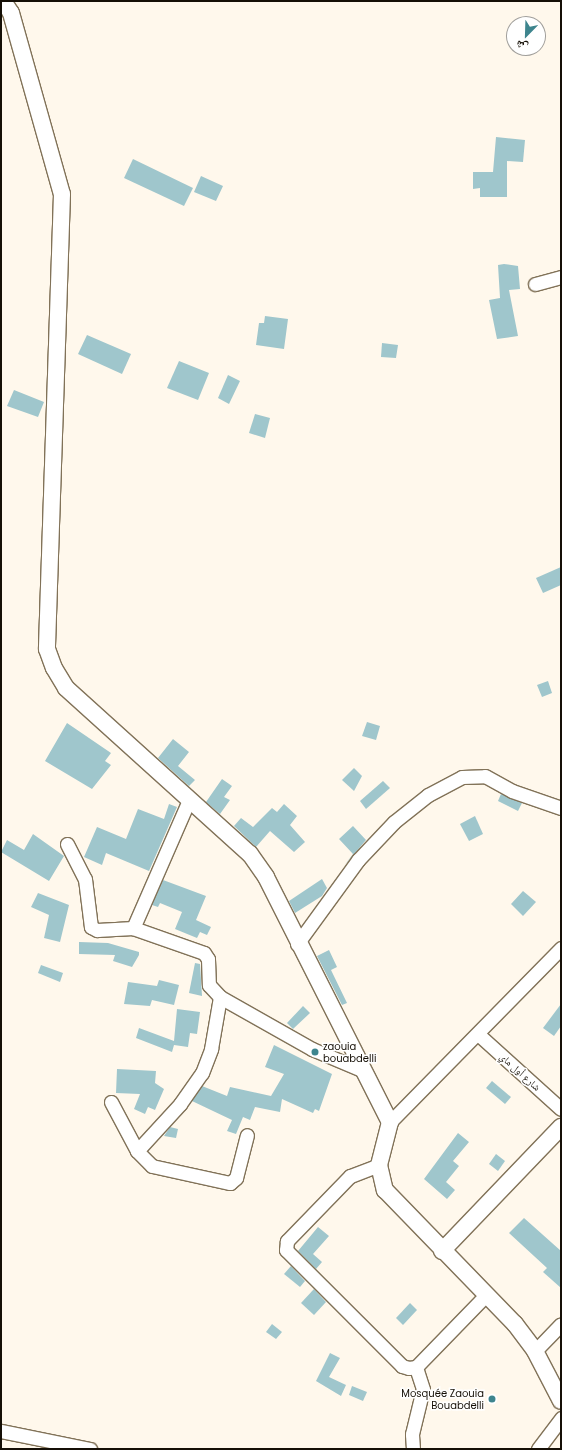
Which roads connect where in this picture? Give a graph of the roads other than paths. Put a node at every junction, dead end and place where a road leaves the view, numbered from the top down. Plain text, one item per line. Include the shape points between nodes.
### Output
1 (4, 1) edge
2 (561, 277) edge
3 (535, 284) dead end
4 (189, 800) junction
5 (561, 808) edge
6 (67, 844) dead end
7 (133, 928) junction
8 (297, 944) junction
9 (561, 948) edge
10 (220, 997) junction
11 (479, 1035) junction
12 (364, 1071) junction
13 (111, 1102) dead end
14 (561, 1109) edge
15 (390, 1122) junction
16 (561, 1127) edge
17 (247, 1135) dead end
18 (137, 1151) junction
19 (379, 1165) junction
20 (442, 1251) junction
21 (486, 1295) junction
22 (561, 1324) edge
23 (535, 1351) junction
24 (416, 1367) junction
25 (561, 1401) edge
26 (561, 1418) edge
27 (1, 1431) edge
28 (50, 1445) edge
29 (90, 1449) edge
30 (413, 1449) edge
31 (538, 1449) edge

1 - 4 street via 11,13 62,194 47,650 66,688
2 - 3 street
4 - 7 street
4 - 8 street via 250,854 266,877
5 - 8 street via 512,791 485,776 455,781 428,795 394,822 358,860
6 - 7 street via 85,879 91,926 97,930
7 - 10 street via 204,953 208,959 209,985
8 - 12 street
9 - 11 street
10 - 12 street via 312,1048
10 - 18 street via 211,1049 202,1073 180,1104
11 - 14 street, شارع أول ماي
11 - 15 street
12 - 15 street
13 - 18 street
15 - 19 street
16 - 20 street
17 - 18 street via 236,1178 230,1183 152,1166
19 - 20 street via 385,1190
19 - 24 street via 350,1176 287,1241 285,1247 402,1366
20 - 21 street
21 - 23 street
21 - 24 street
22 - 23 street
23 - 25 street
24 - 30 street via 423,1390 412,1434
26 - 31 street
27 - 28 street
28 - 29 street

